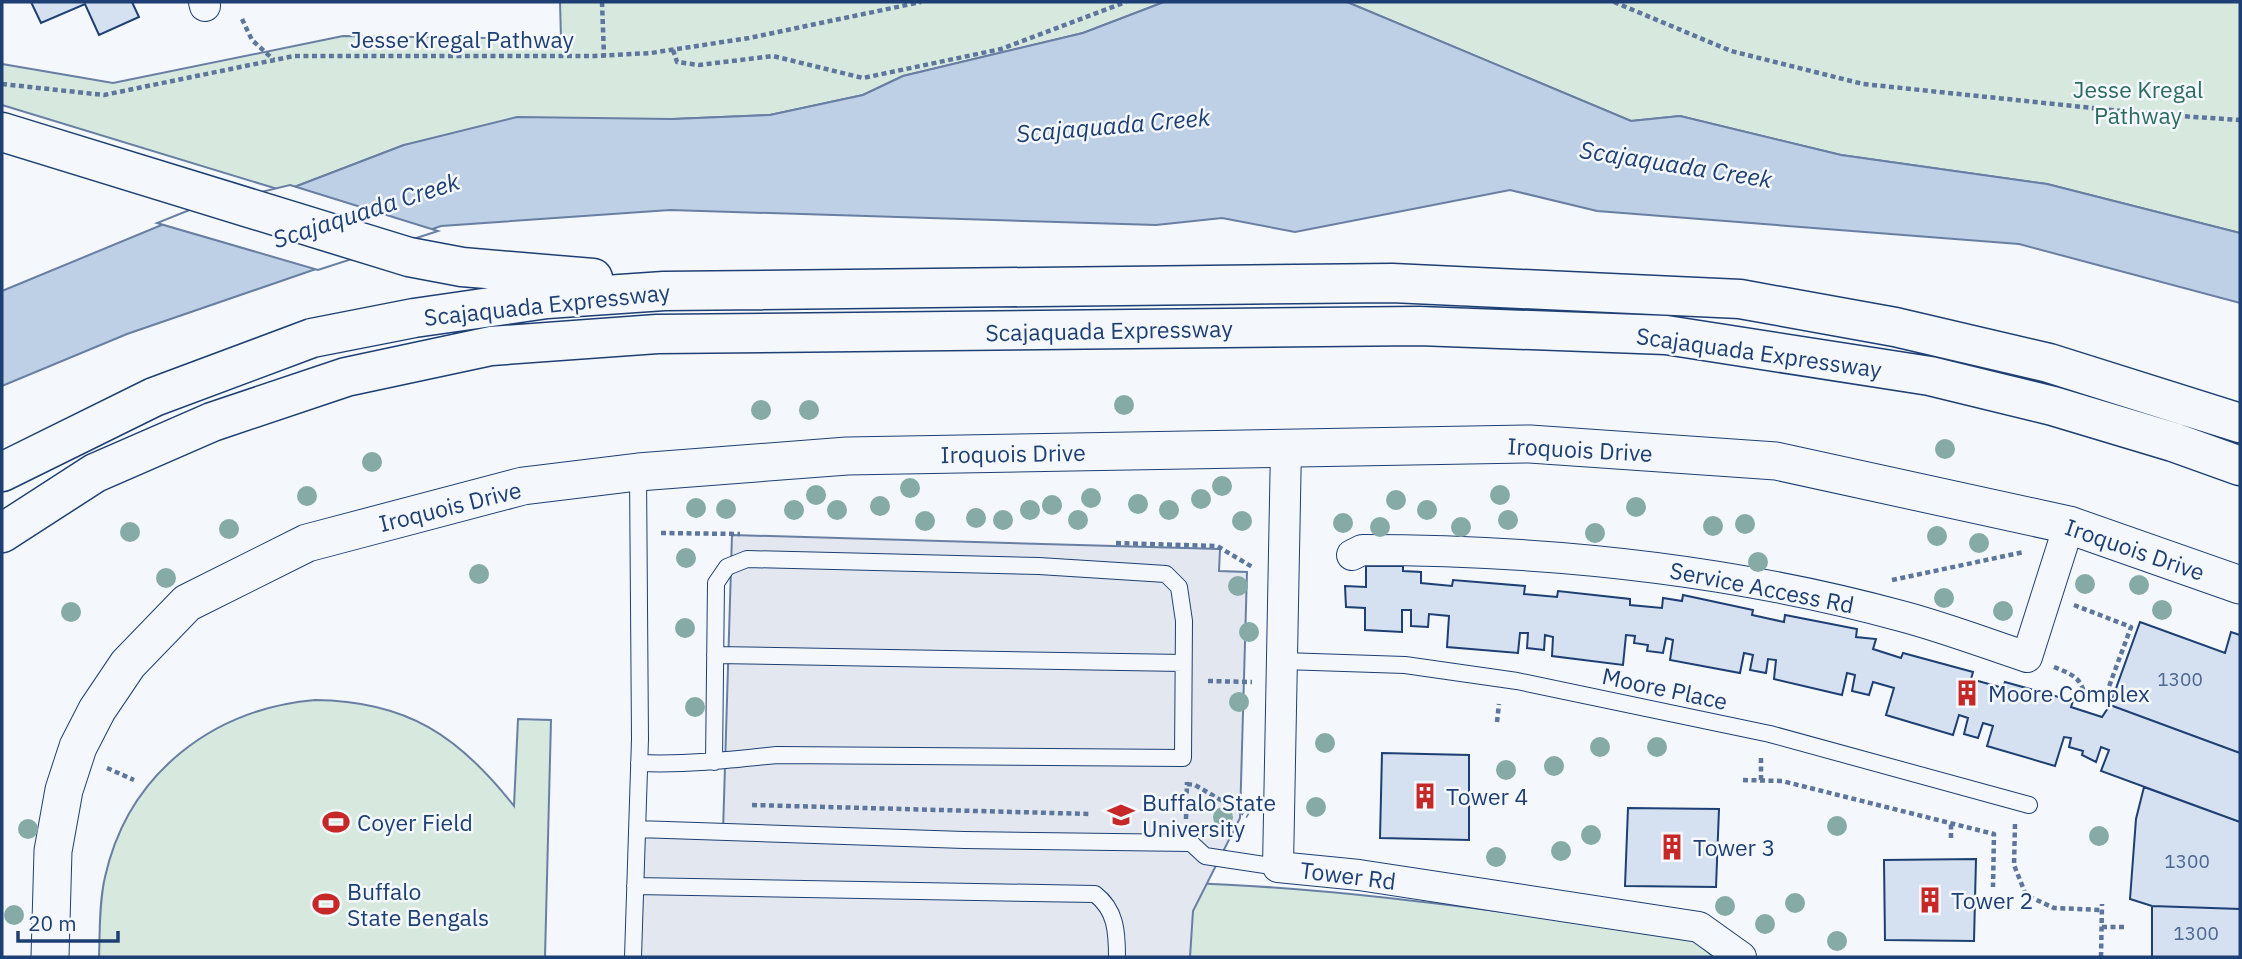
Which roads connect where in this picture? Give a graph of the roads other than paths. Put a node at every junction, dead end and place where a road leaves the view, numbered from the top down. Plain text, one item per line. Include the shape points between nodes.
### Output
1 (2, 132) edge
2 (664, 291) junction
3 (2240, 423) edge
4 (1286, 447) junction
5 (2240, 466) edge
6 (2, 472) edge
7 (638, 472) junction
8 (2, 533) edge
9 (2067, 534) junction
10 (1352, 555) dead end
11 (2240, 585) edge
12 (715, 654) junction
13 (1283, 661) junction
14 (1183, 663) junction
15 (714, 762) junction
16 (639, 763) junction
17 (2024, 803) road end
18 (637, 829) junction
19 (1278, 867) junction
20 (635, 886) junction
21 (50, 957) edge
22 (633, 957) edge
23 (1116, 957) edge
24 (1741, 957) edge

1 - 2 highway via 409,257 462,267 569,274
2 - 3 highway, Scajaquada Expressway via 1392,283 1740,299 1895,327 2049,363
2 - 6 highway, Scajaquada Expressway via 534,301 414,317 312,338 154,397
4 - 7 street, Iroquois Drive via 847,456
4 - 9 street, Iroquois Drive via 1530,444 1776,461
4 - 13 street, Tower Rd
5 - 8 highway, Scajaquada Expressway via 2053,406 1930,376 1666,335 1419,326 657,334 491,346 346,377 212,422 94,473
7 - 16 lane
7 - 21 street, Iroquois Drive via 523,486 307,543 187,603 128,664 78,747 64,790 53,851
9 - 10 street, Service Access Rd via 2027,657 1903,616 1644,564 1445,550 1362,550
9 - 11 street, Iroquois Drive
12 - 14 lane
12 - 14 lane via 716,583 727,567 747,559 849,560 1166,575 1179,587
12 - 15 lane
13 - 17 lane, Moore Place via 1405,666 1517,681 1770,734
13 - 19 street, Tower Rd
14 - 15 lane via 1183,758 776,755
15 - 16 lane
16 - 18 lane
18 - 19 lane via 1191,843 1205,856
18 - 20 lane
19 - 24 street, Tower Rd via 1359,875 1699,927
20 - 22 lane
20 - 23 lane via 1095,894 1113,916

